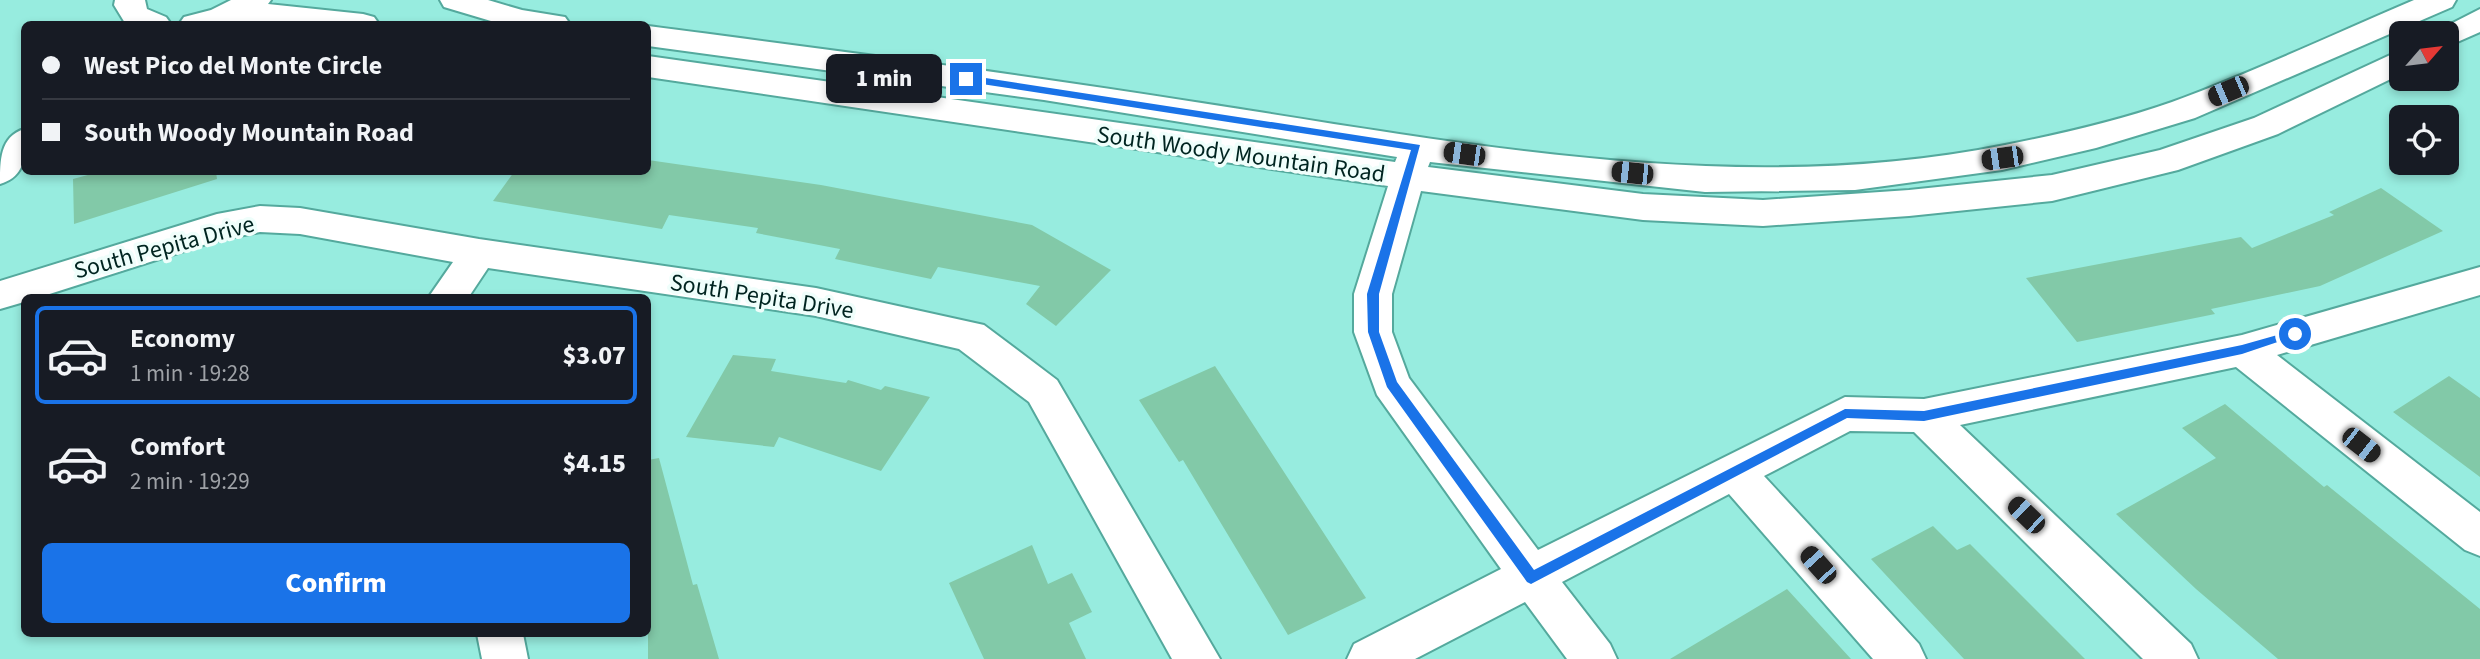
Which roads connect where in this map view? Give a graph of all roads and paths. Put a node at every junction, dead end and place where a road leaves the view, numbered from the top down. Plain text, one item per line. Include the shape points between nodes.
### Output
1 (455, 0) edge
2 (2441, 0) edge
3 (246, 6) edge
4 (126, 10) edge
5 (2480, 19) edge
6 (148, 21) edge
7 (204, 21) edge
8 (344, 21) edge
9 (528, 21) edge
10 (2459, 30) edge
11 (651, 36) edge
12 (651, 67) edge
13 (2389, 67) edge
14 (21, 145) edge
15 (1412, 162) junction
16 (0, 172) edge
17 (479, 253) junction
18 (2480, 281) edge
19 (450, 294) edge
20 (0, 295) edge
21 (2242, 350) junction
22 (1924, 416) junction
23 (1734, 471) junction
24 (2480, 537) edge
25 (1531, 578) junction
26 (501, 637) edge
27 (505, 659) edge
28 (1197, 659) edge
29 (1370, 659) edge
30 (1594, 659) edge
31 (1903, 659) edge
32 (2175, 659) edge

1 - 9 street
2 - 15 street, South Woody Mountain Road via 2183,110 2002,158 1855,178 1705,180
3 - 7 street
3 - 8 street
4 - 6 street
5 - 10 street
11 - 15 street, South Woody Mountain Road via 1044,89
12 - 15 street, South Woody Mountain Road
13 - 15 street, South Woody Mountain Road via 2266,126 2166,161 2052,188 1909,203 1763,213 1643,208
14 - 16 street
15 - 25 street via 1373,294 1373,332 1391,384
17 - 19 street
17 - 20 street, South Pepita Drive via 300,220 260,219 217,227
17 - 28 street, South Pepita Drive via 816,302 970,336 1043,391
18 - 21 street
21 - 22 street
21 - 24 street
22 - 23 street via 1845,414
22 - 32 street
23 - 25 street
23 - 31 street
25 - 29 street
25 - 30 street
26 - 27 street

